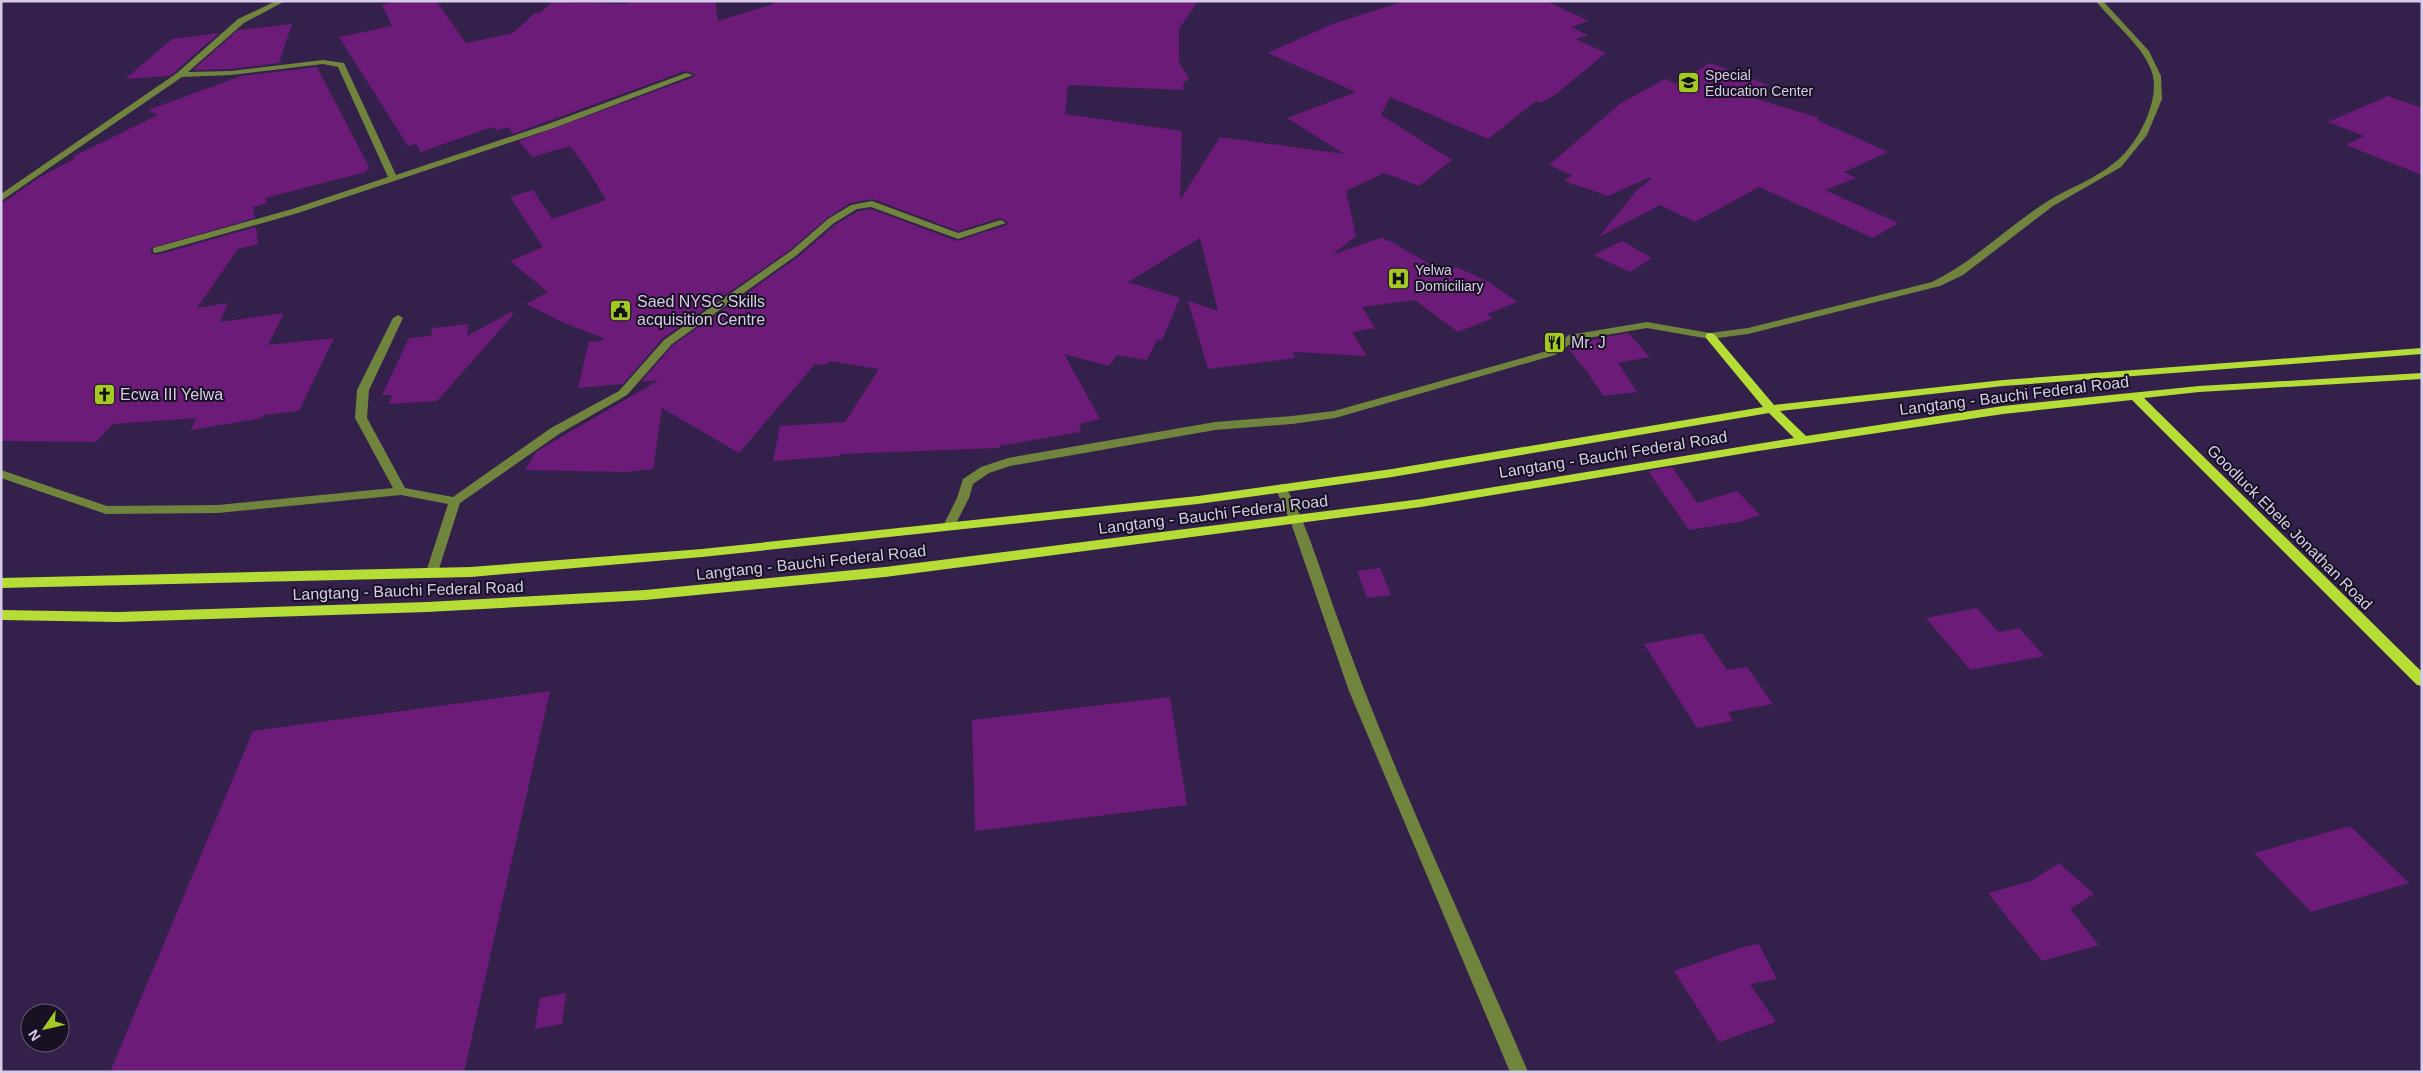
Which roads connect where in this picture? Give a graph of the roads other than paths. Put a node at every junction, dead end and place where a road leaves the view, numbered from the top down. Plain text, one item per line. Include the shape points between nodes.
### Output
1 (282, 1) edge
2 (2099, 1) edge
3 (180, 75) junction
4 (688, 75) dead end
5 (393, 178) junction
6 (1, 198) edge
7 (1002, 223) dead end
8 (156, 250) dead end
9 (398, 318) dead end
10 (1710, 336) junction
11 (2422, 351) edge
12 (2422, 376) edge
13 (2135, 396) junction
14 (1770, 409) junction
15 (1803, 440) junction
16 (1, 474) edge
17 (1281, 488) junction
18 (401, 491) junction
19 (455, 501) junction
20 (1296, 520) junction
21 (949, 526) junction
22 (432, 572) junction
23 (1, 583) edge
24 (1, 614) edge
25 (2422, 680) edge
26 (1519, 1072) edge

1 - 3 street via 241,20
2 - 10 street via 2146,53 2157,76 2158,99 2143,135 2118,165 2050,204 1959,273 1936,284 1833,312
3 - 5 street via 323,62 341,65
3 - 6 street
4 - 5 street via 550,126
5 - 8 street via 295,211
7 - 19 street via 958,236 872,204 854,207 668,342 623,393 555,431
9 - 18 street via 363,390 361,418
10 - 14 main road
10 - 21 street via 1647,325 1572,337 1551,353 1335,414 1215,426 1008,462 985,470 968,482
11 - 14 main road via 2004,383
12 - 13 main road, Langtang - Bauchi Federal Road via 2199,389
13 - 15 main road, Langtang - Bauchi Federal Road via 2003,410
13 - 25 main road, Goodluck Ebele Jonathan Road
14 - 15 main road
14 - 17 main road via 1392,473
15 - 20 main road, Langtang - Bauchi Federal Road
16 - 18 street via 106,510 218,509
17 - 20 street
17 - 21 main road
18 - 19 street
19 - 22 street
20 - 24 main road, Langtang - Bauchi Federal Road via 885,572 644,595 427,607 118,616
20 - 26 street via 1356,691
21 - 22 main road via 692,554 471,572
22 - 23 main road

